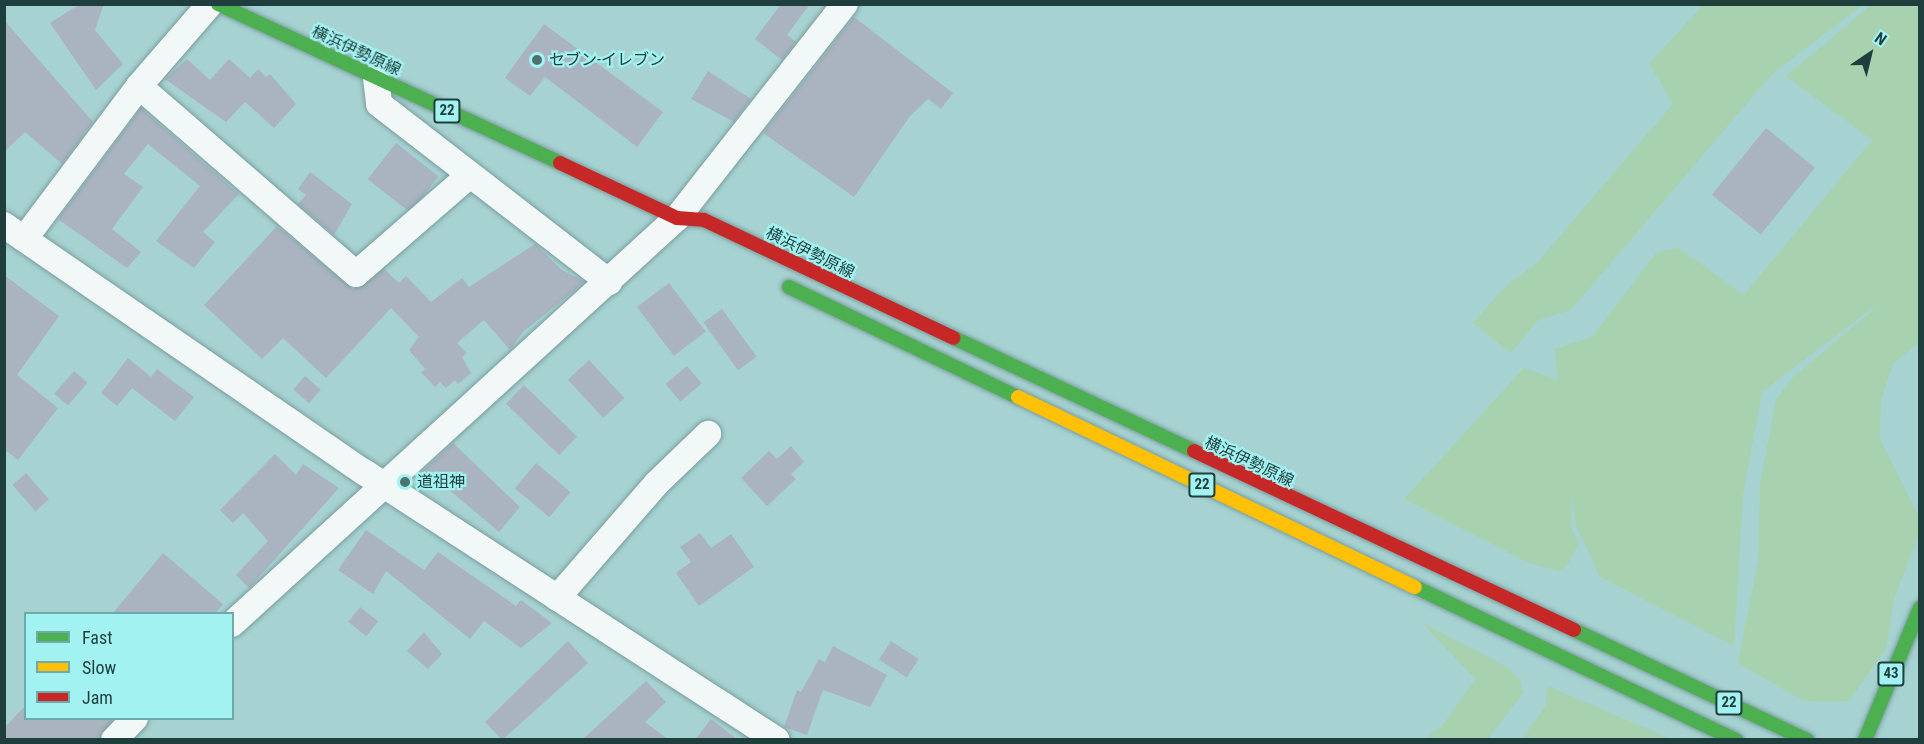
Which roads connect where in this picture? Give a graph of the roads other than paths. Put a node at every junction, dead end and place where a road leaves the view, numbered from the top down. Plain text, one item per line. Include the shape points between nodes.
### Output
1 (210, 4) edge
2 (218, 4) edge
3 (845, 4) edge
4 (376, 78) junction
5 (139, 86) junction
6 (470, 175) junction
7 (683, 225) junction
8 (15, 232) edge
9 (609, 282) junction
10 (779, 282) dead end
11 (708, 434) dead end
12 (383, 484) junction
13 (557, 598) junction
14 (1920, 608) edge
15 (234, 622) edge
16 (133, 720) edge
17 (114, 740) edge
18 (777, 740) edge
19 (1736, 740) edge
20 (1807, 740) edge
21 (1865, 740) edge

1 - 5 street
2 - 4 main road, 横浜伊勢原線 / 22
3 - 7 street
4 - 6 street via 379,104
4 - 7 main road, 横浜伊勢原線 / 22
5 - 6 street via 356,274
5 - 8 street
6 - 9 street
7 - 9 street
7 - 20 main road, 横浜伊勢原線 / 22 via 704,220
8 - 12 street
9 - 12 street
10 - 19 main road, 22
11 - 13 street via 657,483
12 - 13 street
12 - 15 street
13 - 18 street
14 - 21 main road, 43
16 - 17 street

